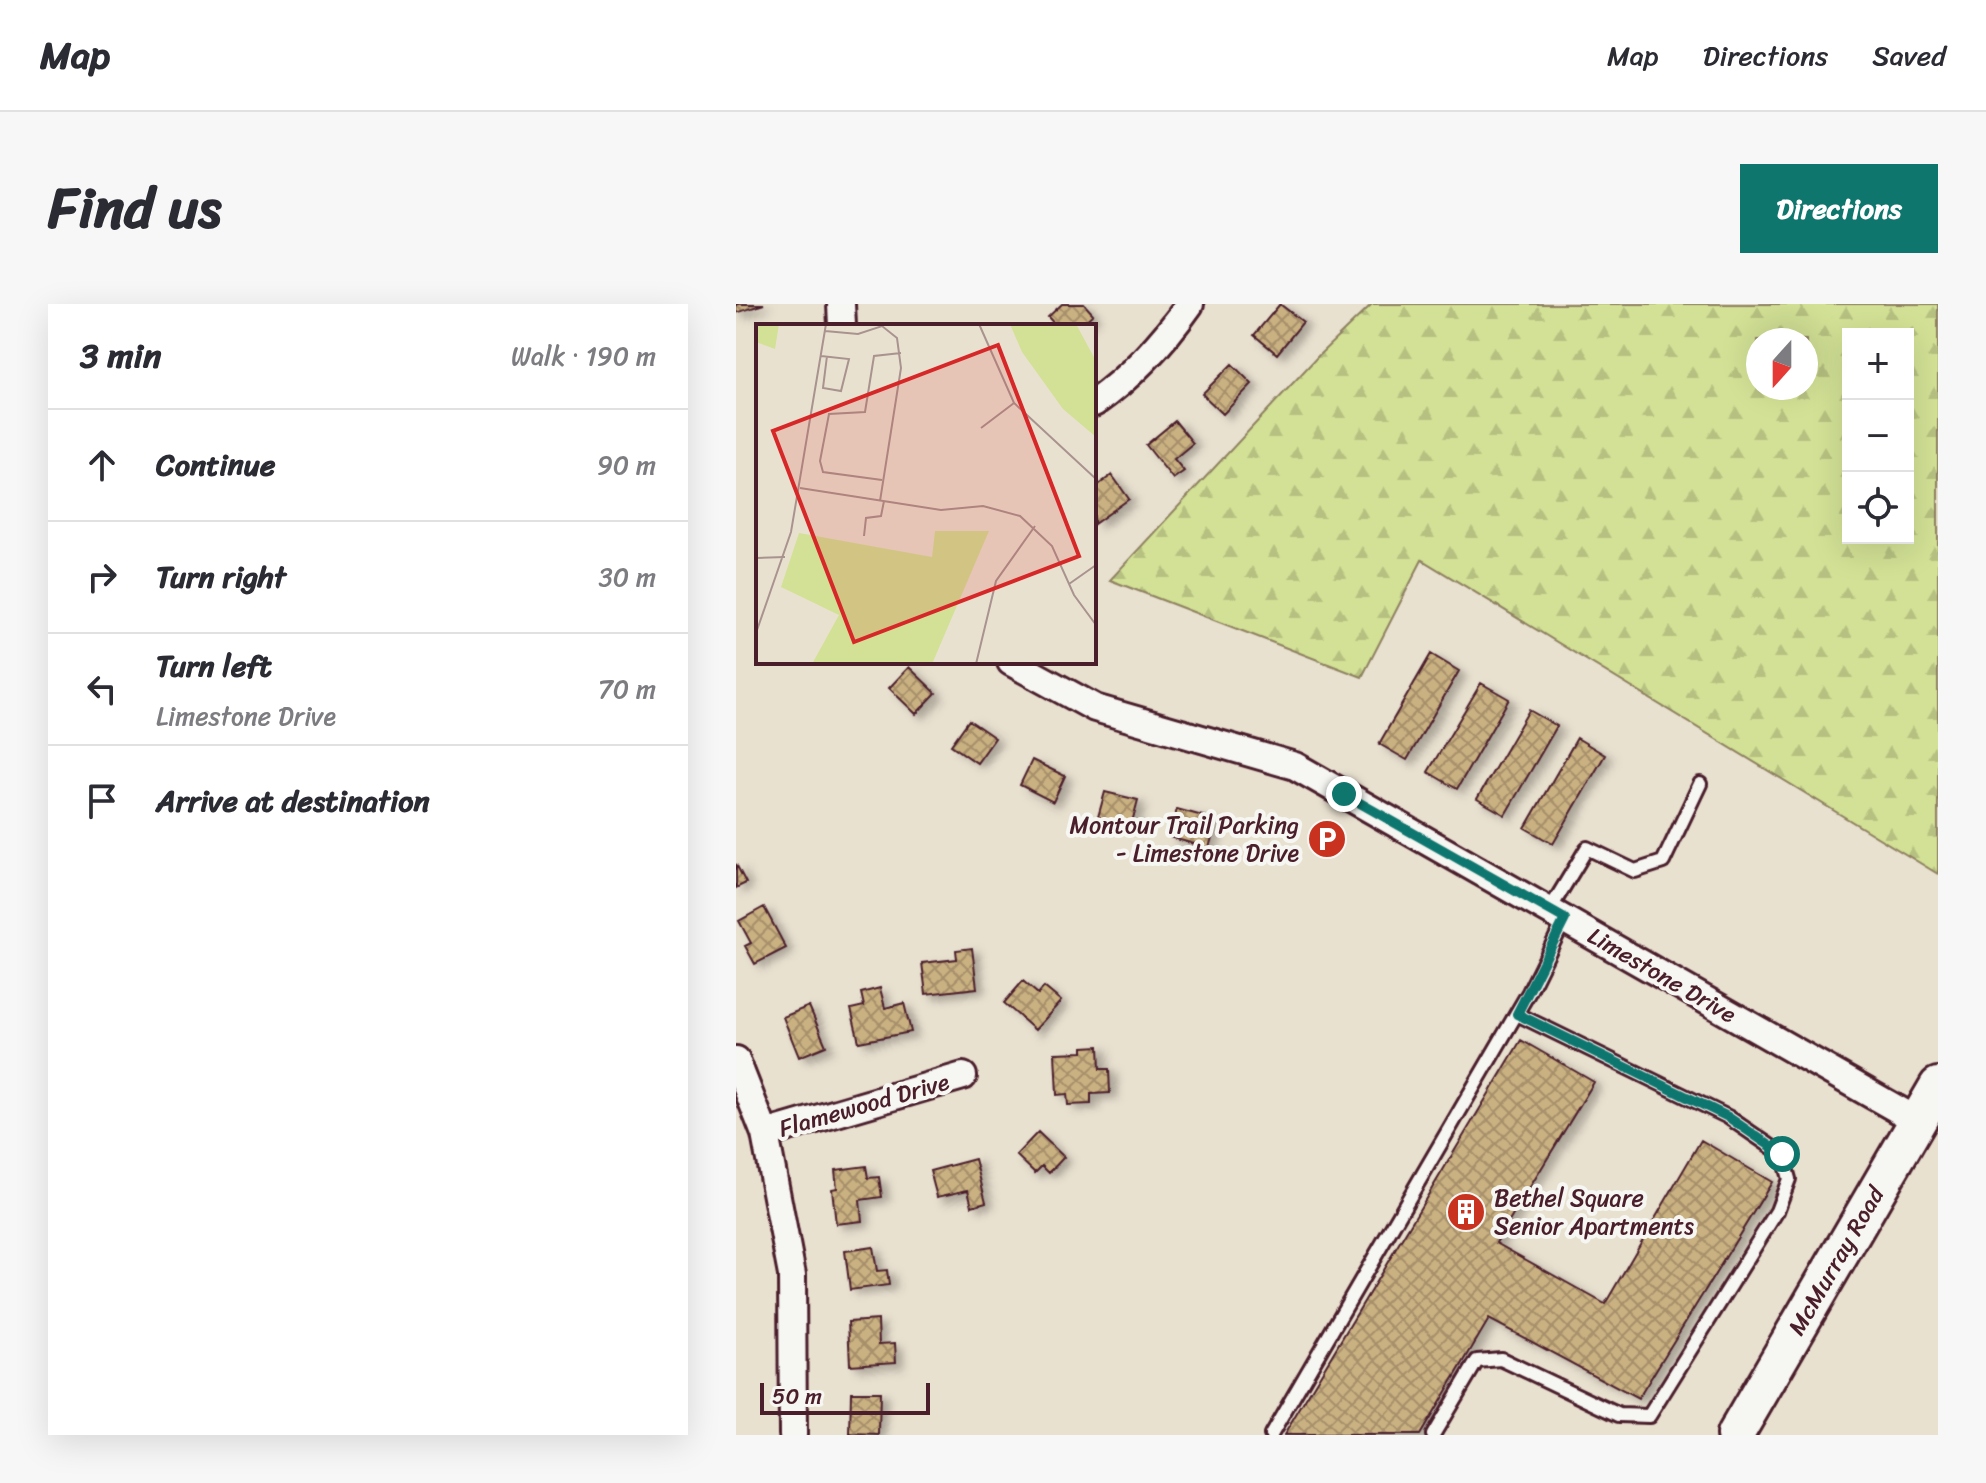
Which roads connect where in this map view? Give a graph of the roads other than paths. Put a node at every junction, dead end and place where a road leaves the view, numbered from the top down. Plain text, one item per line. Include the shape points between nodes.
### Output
1 (841, 304) edge
2 (1190, 304) edge
3 (842, 324) edge
4 (1096, 402) edge
5 (1015, 664) edge
6 (1700, 784) dead end
7 (1557, 915) junction
8 (1517, 1014) junction
9 (736, 1060) edge
10 (963, 1076) dead end
11 (1938, 1086) edge
12 (1918, 1121) junction
13 (765, 1134) junction
14 (793, 1435) edge
15 (1271, 1435) edge
16 (1433, 1435) edge
17 (1735, 1435) edge

1 - 3 street
2 - 4 street via 1168,336
5 - 7 street, Limestone Drive via 1095,708 1295,766
6 - 7 lane via 1663,862 1635,871 1587,848
7 - 8 lane
7 - 12 street, Limestone Drive
8 - 15 lane
8 - 16 lane via 1728,1117 1782,1154 1789,1179 1777,1211 1649,1416 1619,1415 1501,1359 1477,1361
9 - 13 street
10 - 13 street, Flamewood Drive
11 - 12 street, McMurray Road
12 - 17 street, McMurray Road
13 - 14 street via 792,1275

